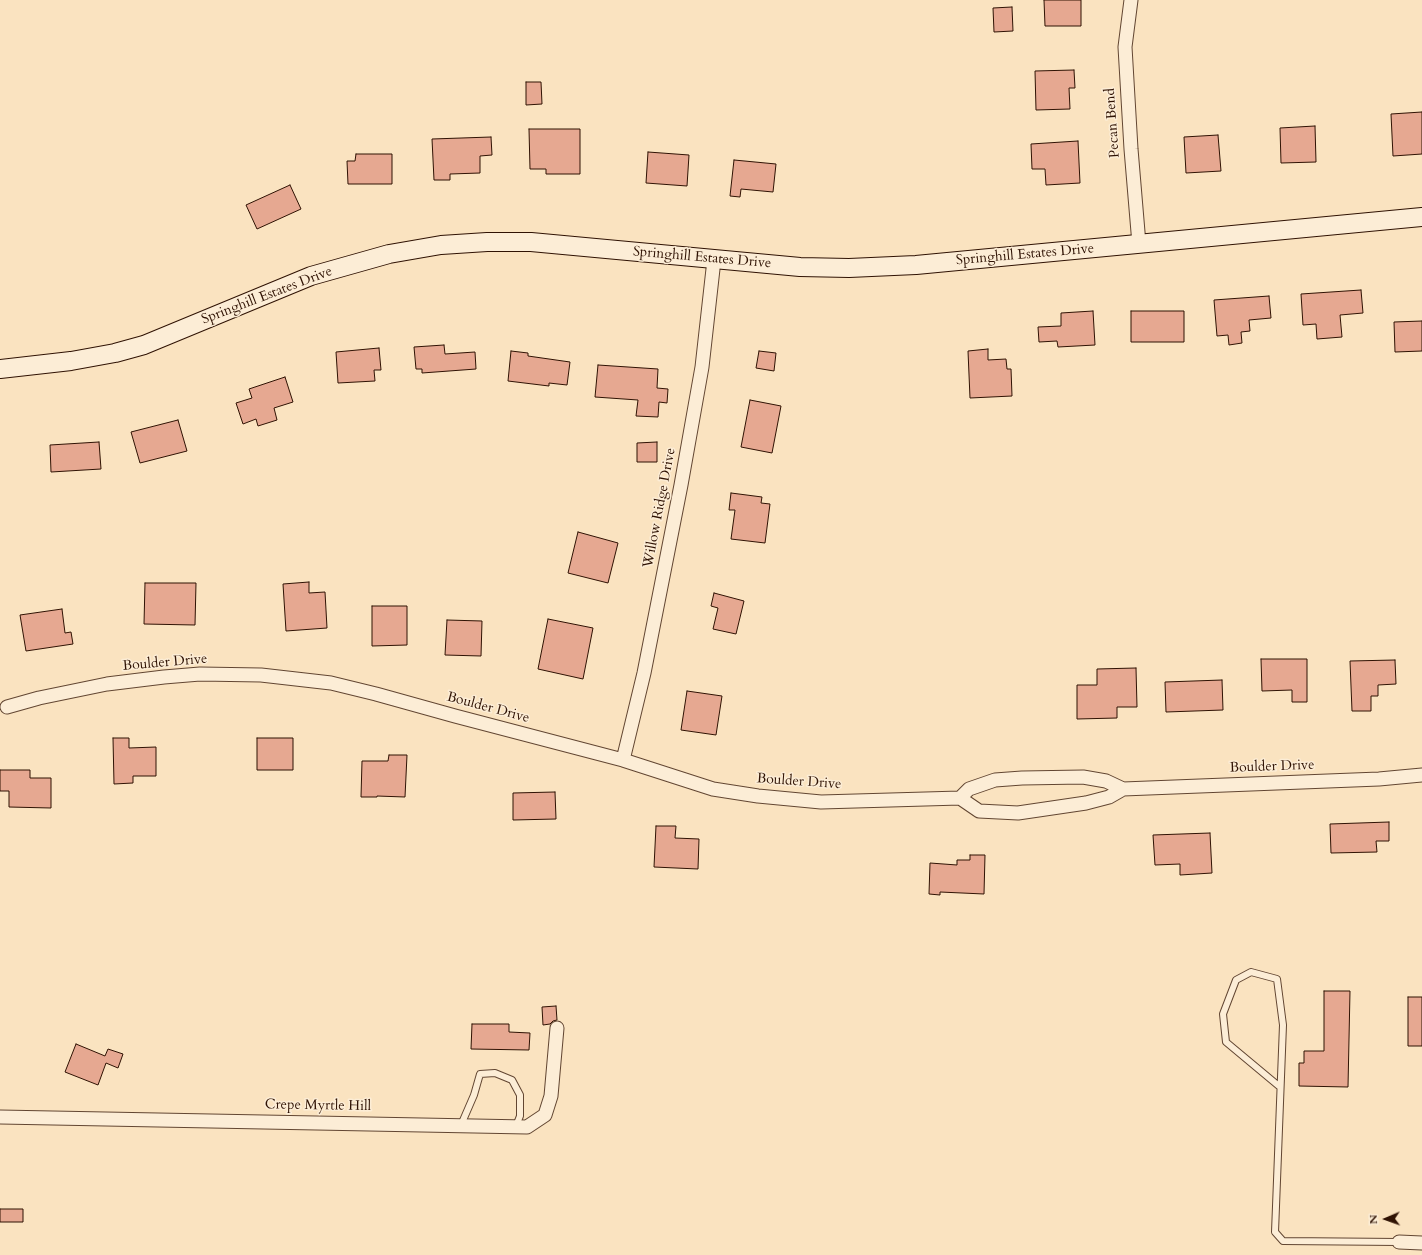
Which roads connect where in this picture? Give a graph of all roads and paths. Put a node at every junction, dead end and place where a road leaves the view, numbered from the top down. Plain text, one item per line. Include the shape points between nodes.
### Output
1 (1131, 0) edge
2 (1422, 217) edge
3 (1139, 244) junction
4 (714, 260) junction
5 (0, 369) edge
6 (7, 707) dead end
7 (623, 760) junction
8 (1422, 775) edge
9 (1123, 789) junction
10 (960, 798) junction
11 (557, 1028) dead end
12 (1280, 1087) junction
13 (0, 1117) edge
14 (461, 1125) junction
15 (516, 1126) junction
16 (1399, 1242) joint
17 (1422, 1243) edge

1 - 3 street, Pecan Bend via 1125,47
2 - 3 street, Springhill Estates Drive
3 - 4 street, Springhill Estates Drive via 894,267 800,267
4 - 5 street, Springhill Estates Drive via 531,242 463,243 424,247 311,276 144,345 71,361
4 - 7 street, Willow Ridge Drive via 702,367 681,485 644,673
6 - 7 street, Boulder Drive via 107,684 200,674 261,675 331,683
7 - 10 street, Boulder Drive via 713,789 758,796 821,802
8 - 9 street, Boulder Drive
9 - 10 street, Boulder Drive via 1109,797 1086,803 1018,813 979,811
9 - 10 street, Boulder Drive via 1106,781 1083,778 1022,778 996,780 968,788
11 - 15 street, Crepe Myrtle Hill via 551,1096 545,1115 526,1127
12 - 12 lane via 1283,1025 1277,979 1251,972 1236,980 1223,1014 1226,1042
12 - 16 lane via 1275,1232 1284,1241
13 - 14 street, Crepe Myrtle Hill
14 - 15 street, Crepe Myrtle Hill
14 - 15 lane via 480,1074 495,1073 512,1080 520,1095 520,1116
16 - 17 street

